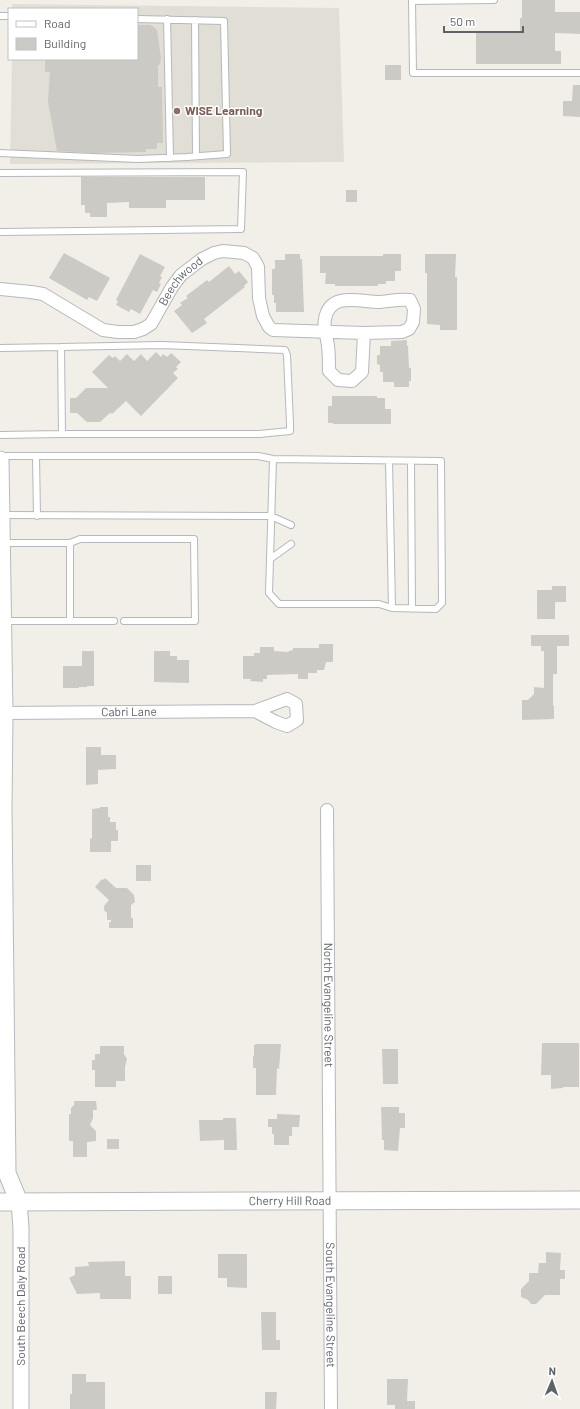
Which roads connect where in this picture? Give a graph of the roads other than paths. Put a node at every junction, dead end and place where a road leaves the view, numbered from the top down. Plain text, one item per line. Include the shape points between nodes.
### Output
1 (412, 0) edge
2 (494, 0) edge
3 (138, 19) edge
4 (167, 19) junction
5 (195, 20) junction
6 (580, 73) edge
7 (0, 153) edge
8 (196, 156) junction
9 (170, 158) junction
10 (0, 173) edge
11 (0, 232) edge
12 (0, 289) edge
13 (326, 331) junction
14 (364, 333) junction
15 (61, 347) junction
16 (0, 348) edge
17 (62, 434) junction
18 (0, 435) edge
19 (0, 456) edge
20 (36, 456) junction
21 (273, 459) junction
22 (0, 460) edge
23 (389, 461) junction
24 (411, 461) junction
25 (1, 515) edge
26 (37, 516) junction
27 (271, 516) junction
28 (291, 526) dead end
29 (1, 543) junction
30 (70, 543) junction
31 (291, 544) dead end
32 (270, 559) junction
33 (392, 608) junction
34 (412, 609) junction
35 (2, 620) junction
36 (70, 621) junction
37 (114, 621) dead end
38 (124, 621) dead end
39 (255, 711) dead end
40 (4, 713) junction
41 (2, 809) edge
42 (327, 810) dead end
43 (2, 829) edge
44 (580, 1200) edge
45 (329, 1201) junction
46 (0, 1202) edge
47 (19, 1202) junction
48 (21, 1409) edge
49 (331, 1409) edge

1 - 2 lane
1 - 6 lane via 413,73
3 - 4 lane
4 - 5 lane
4 - 9 lane
5 - 8 lane
5 - 8 lane via 224,21 227,154
7 - 9 lane
8 - 9 lane
10 - 11 lane via 243,172 241,229
12 - 13 street, Beechwood via 43,294 103,330 134,332 151,324 181,275 202,259 223,251 244,253 253,258 258,267 259,298 263,316 269,327 281,331
13 - 14 street, Beechwood
13 - 14 street, Beechwood via 329,371 338,380 352,381 362,372
13 - 14 street, Beechwood via 324,321 327,311 338,301 410,300 414,309 413,322 409,328 402,332
15 - 16 lane
15 - 17 lane
15 - 17 lane via 162,345 285,350 290,424 290,431 259,434
17 - 18 lane
19 - 20 lane
20 - 21 lane via 258,456
20 - 26 lane
21 - 23 lane
21 - 27 lane
22 - 25 main road
23 - 24 lane
23 - 33 lane
24 - 34 lane
24 - 34 lane via 441,461 442,595 442,603 436,609
25 - 26 lane
25 - 29 main road
26 - 27 lane
27 - 28 lane
27 - 32 lane
29 - 30 lane
29 - 35 main road
30 - 36 lane
30 - 38 lane via 80,539 194,539 195,621
31 - 32 lane
32 - 33 lane via 269,593 279,604 379,604
33 - 34 lane
35 - 36 lane
35 - 40 main road
36 - 37 lane
39 - 40 street, Cabri Lane
40 - 41 main road
41 - 43 main road
42 - 45 street, North Evangeline Street
43 - 47 main road via 7,1173
44 - 45 main road, Cherry Hill Road
45 - 47 main road, Cherry Hill Road
45 - 49 street, South Evangeline Street
46 - 47 main road, Cherry Hill Road
47 - 48 street, South Beech Daly Road

